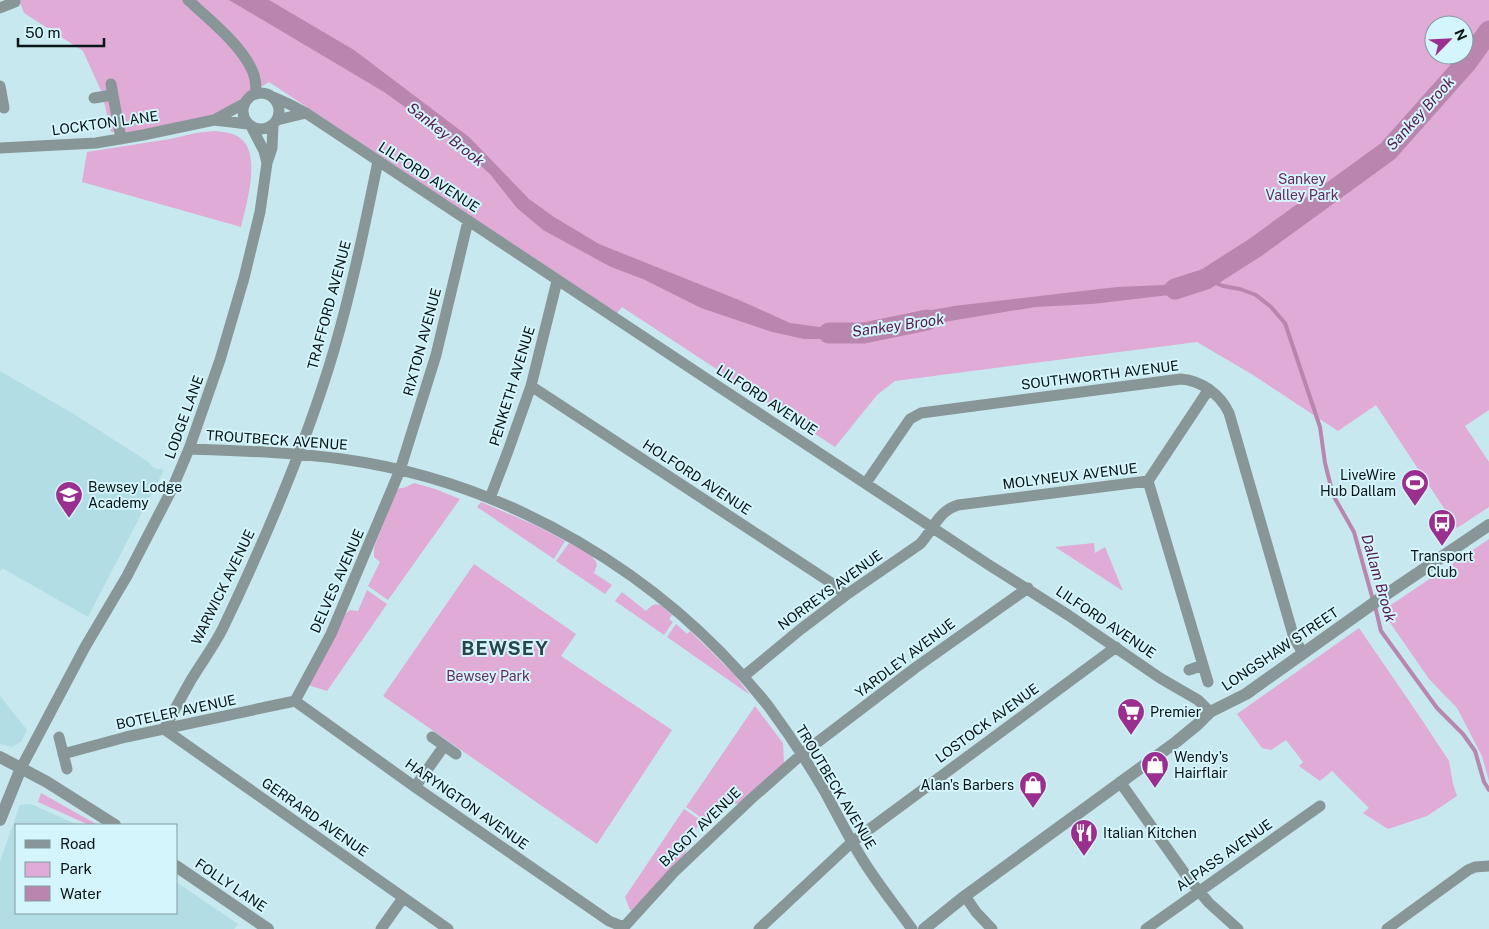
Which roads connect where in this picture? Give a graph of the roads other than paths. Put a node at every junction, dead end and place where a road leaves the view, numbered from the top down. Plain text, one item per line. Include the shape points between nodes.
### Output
1 (188, 0) edge
2 (16, 5) edge
3 (0, 8) edge
4 (256, 94) junction
5 (273, 97) junction
6 (94, 98) dead end
7 (245, 103) junction
8 (306, 113) junction
9 (214, 120) junction
10 (275, 122) junction
11 (249, 125) junction
12 (121, 139) junction
13 (0, 148) edge
14 (378, 161) junction
15 (267, 163) junction
16 (468, 221) junction
17 (557, 281) junction
18 (531, 386) junction
19 (1208, 389) junction
20 (189, 449) junction
21 (298, 454) junction
22 (400, 470) junction
23 (1148, 481) junction
24 (866, 483) junction
25 (490, 498) junction
26 (1489, 525) edge
27 (933, 527) junction
28 (1028, 588) junction
29 (846, 595) junction
30 (1116, 647) junction
31 (1303, 653) junction
32 (1203, 665) junction
33 (1189, 670) dead end
34 (744, 676) junction
35 (1208, 682) dead end
36 (295, 701) junction
37 (1210, 712) junction
38 (164, 729) junction
39 (59, 737) dead end
40 (432, 737) dead end
41 (444, 746) junction
42 (63, 754) junction
43 (456, 754) dead end
44 (802, 754) junction
45 (0, 758) edge
46 (21, 768) junction
47 (67, 769) dead end
48 (1120, 782) junction
49 (415, 787) junction
50 (1320, 806) dead end
51 (0, 820) edge
52 (114, 824) edge
53 (852, 842) junction
54 (1489, 866) edge
55 (178, 867) edge
56 (1199, 891) junction
57 (964, 896) junction
58 (403, 898) junction
59 (625, 928) edge
60 (268, 929) edge
61 (382, 929) edge
62 (448, 929) edge
63 (759, 929) edge
64 (912, 929) edge
65 (924, 929) edge
66 (992, 929) edge
67 (1146, 929) edge
68 (1238, 929) edge
69 (1387, 929) edge

1 - 4 street via 245,58 253,71
2 - 3 street
4 - 5 street
4 - 7 street
5 - 8 street, LILFORD AVENUE
5 - 10 street via 278,106
6 - 12 street via 112,90
7 - 9 street, LOCKTON LANE
7 - 11 street via 243,114
8 - 10 street
8 - 14 street, LILFORD AVENUE
9 - 11 street, LOCKTON LANE
9 - 12 street, LOCKTON LANE
10 - 11 street via 264,129
10 - 15 street, LODGE LANE
11 - 15 street, LODGE LANE via 258,138
12 - 13 street, LOCKTON LANE
14 - 16 street, LILFORD AVENUE
14 - 21 street, TRAFFORD AVENUE via 334,350
15 - 20 street, LODGE LANE via 260,212 237,304
16 - 17 street, LILFORD AVENUE
16 - 22 street, RIXTON AVENUE via 436,355
17 - 18 street, PENKETH AVENUE
17 - 24 street, LILFORD AVENUE
18 - 25 street, PENKETH AVENUE
18 - 29 street, HOLFORD AVENUE
19 - 23 street
19 - 24 street, SOUTHWORTH AVENUE via 1181,379 921,413 910,419
19 - 31 street, SOUTHWORTH AVENUE via 1222,401 1229,413 1294,638
20 - 21 street, TROUTBECK AVENUE
20 - 46 street, LODGE LANE via 127,576
21 - 22 street, TROUTBECK AVENUE
21 - 38 street, WARWICK AVENUE via 222,630
22 - 25 street, TROUTBECK AVENUE
22 - 36 street, DELVES AVENUE via 332,634
23 - 27 street, MOLYNEUX AVENUE via 958,504 944,512
23 - 32 street, MOLYNEUX AVENUE
24 - 27 street, LILFORD AVENUE
25 - 34 street, TROUTBECK AVENUE via 595,551 627,572 704,635
26 - 31 street, LONGSHAW STREET
27 - 28 street, LILFORD AVENUE
27 - 29 street, NORREYS AVENUE via 920,544
28 - 30 street, LILFORD AVENUE
28 - 44 street, YARDLEY AVENUE
29 - 34 street, NORREYS AVENUE
30 - 37 street, LILFORD AVENUE via 1198,700
30 - 53 street, LOSTOCK AVENUE
31 - 37 street, LONGSHAW STREET via 1246,694
32 - 33 street
32 - 35 street, MOLYNEUX AVENUE
34 - 44 street, TROUTBECK AVENUE
36 - 38 street, BOTELER AVENUE
36 - 49 street, HARYNGTON AVENUE
37 - 48 street, LONGSHAW STREET
38 - 42 street, BOTELER AVENUE
38 - 58 street, GERRARD AVENUE
39 - 42 street
40 - 41 street
41 - 43 street
41 - 49 street
42 - 47 street
44 - 53 street, TROUTBECK AVENUE
44 - 59 street, BAGOT AVENUE via 674,872
45 - 46 street
46 - 51 street
46 - 52 street
48 - 56 street
48 - 57 street, LONGSHAW STREET
49 - 59 street, HARYNGTON AVENUE via 609,921
50 - 56 street, ALPASS AVENUE
53 - 63 street, LOSTOCK AVENUE
53 - 64 street, TROUTBECK AVENUE
54 - 69 street via 1468,870
55 - 60 street, FOLLY LANE
56 - 67 street, ALPASS AVENUE
56 - 68 street
57 - 65 street, LONGSHAW STREET
57 - 66 street
58 - 61 street
58 - 62 street, GERRARD AVENUE

